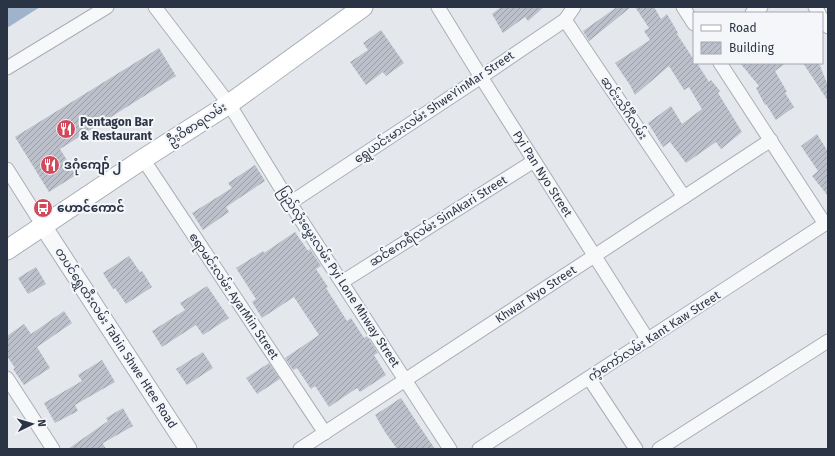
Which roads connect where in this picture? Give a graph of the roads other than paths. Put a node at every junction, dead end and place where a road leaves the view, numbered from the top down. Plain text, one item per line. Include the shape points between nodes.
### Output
1 (107, 7) edge
2 (155, 7) edge
3 (363, 7) edge
4 (438, 7) edge
5 (574, 7) edge
6 (683, 7) edge
7 (565, 20) junction
8 (693, 22) edge
9 (721, 64) edge
10 (7, 68) edge
11 (481, 77) junction
12 (229, 104) junction
13 (770, 140) junction
14 (143, 159) junction
15 (534, 160) junction
16 (7, 170) edge
17 (684, 197) junction
18 (290, 203) junction
19 (827, 223) edge
20 (44, 226) junction
21 (7, 250) edge
22 (594, 256) junction
23 (342, 282) junction
24 (648, 340) junction
25 (828, 341) edge
26 (590, 378) junction
27 (405, 380) junction
28 (8, 381) edge
29 (325, 433) junction
30 (53, 449) edge
31 (188, 449) edge
32 (300, 449) edge
33 (450, 449) edge
34 (479, 449) edge
35 (636, 449) edge
36 (658, 449) edge

1 - 10 street
2 - 12 street, ပြည်လုံးမွှေးလမ်း Pyi Lone Mhway Street
3 - 12 main road, ဦးဝိစာရလမ်း
4 - 11 street, Pyi Pan Nyo Street
5 - 7 street, ရွှေယင်းမားလမ်း ShweYinMar Street
6 - 8 street
7 - 11 street, ရွှေယင်းမားလမ်း ShweYinMar Street
7 - 17 street, ဆင်းသိင်္ဂီလမ်း
9 - 13 street
11 - 15 street, Pyi Pan Nyo Street
11 - 18 street, ရွှေယင်းမားလမ်း ShweYinMar Street
12 - 14 main road, ဦးဝိစာရလမ်း
12 - 18 street, ပြည်လုံးမွှေးလမ်း Pyi Lone Mhway Street
13 - 17 street, Khwar Nyo Street
13 - 19 street
14 - 20 main road, ဦးဝိစာရလမ်း
14 - 29 street, ဧရာမင်းလမ်း AyarMin Street
15 - 22 street, Pyi Pan Nyo Street
15 - 23 street, ဆင်ဧကရီလမ်း SinAkari Street
16 - 20 street
17 - 22 street, Khwar Nyo Street
18 - 23 street, ပြည်လုံးမွှေးလမ်း Pyi Lone Mhway Street
19 - 24 street, ကံ့ကော်လမ်း Kant Kaw Street
20 - 21 main road, ဦးဝိစာရလမ်း
20 - 31 street, တပင်ရွှေထီးလမ်း Tabin Shwe Htee Road
22 - 24 street, Pyi Pan Nyo Street
22 - 27 street, Khwar Nyo Street
23 - 27 street, ပြည်လုံးမွှေးလမ်း Pyi Lone Mhway Street
24 - 26 street, ကံ့ကော်လမ်း Kant Kaw Street
25 - 36 street
26 - 34 street, ကံ့ကော်လမ်း Kant Kaw Street
26 - 35 street
27 - 29 street, Khwar Nyo Street
27 - 33 street, ပြည်လုံးမွှေးလမ်း Pyi Lone Mhway Street
28 - 30 street
29 - 32 street, Khwar Nyo Street

